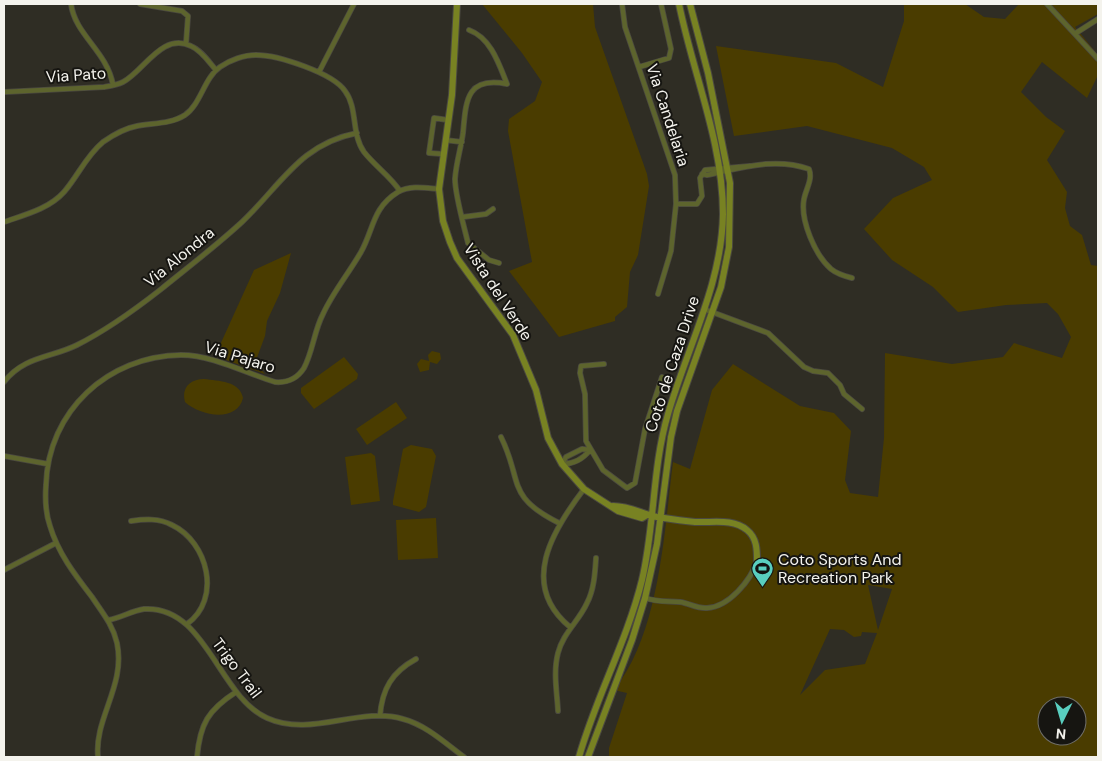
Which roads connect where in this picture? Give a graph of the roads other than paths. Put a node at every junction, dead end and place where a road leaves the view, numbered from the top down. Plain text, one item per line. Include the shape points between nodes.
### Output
1 (71, 4) edge
2 (140, 4) edge
3 (354, 4) edge
4 (457, 4) edge
5 (622, 4) edge
6 (661, 4) edge
7 (679, 4) edge
8 (690, 4) edge
9 (1047, 4) edge
10 (1098, 19) edge
11 (469, 30) dead end
12 (1076, 33) junction
13 (186, 44) junction
14 (1098, 59) edge
15 (639, 67) junction
16 (216, 70) junction
17 (319, 72) junction
18 (113, 85) junction
19 (4, 92) edge
20 (448, 120) junction
21 (356, 133) junction
22 (445, 140) junction
23 (462, 142) junction
24 (443, 154) junction
25 (727, 169) junction
26 (719, 170) junction
27 (439, 189) junction
28 (400, 191) junction
29 (676, 204) junction
30 (493, 209) dead end
31 (462, 217) junction
32 (4, 222) edge
33 (499, 263) dead end
34 (852, 278) dead end
35 (658, 294) dead end
36 (704, 309) junction
37 (713, 312) junction
38 (604, 364) dead end
39 (662, 377) dead end
40 (4, 382) edge
41 (862, 409) dead end
42 (501, 437) dead end
43 (590, 450) junction
44 (4, 456) edge
45 (48, 464) junction
46 (562, 464) junction
47 (584, 489) junction
48 (649, 516) junction
49 (660, 518) junction
50 (131, 521) dead end
51 (559, 523) junction
52 (56, 543) junction
53 (596, 558) dead end
54 (757, 562) joint
55 (4, 570) edge
56 (645, 598) junction
57 (108, 620) junction
58 (187, 624) junction
59 (570, 627) junction
60 (416, 659) dead end
61 (236, 692) junction
62 (558, 711) dead end
63 (380, 716) junction
64 (98, 757) edge
65 (197, 757) edge
66 (464, 757) edge
67 (579, 757) edge
68 (588, 757) edge

1 - 18 street via 78,26 105,61
2 - 13 street via 182,11 188,16
3 - 17 street
4 - 20 main road, Vista del Verde
5 - 15 street, Via Candelaria via 625,27
6 - 15 street via 671,50 669,58
7 - 26 main road, Coto de Caza Drive
8 - 25 main road, Coto de Caza Drive
9 - 12 street
10 - 12 street
11 - 23 street via 485,39 507,84 484,83 469,95 465,102
12 - 14 street
13 - 16 street via 199,51
13 - 18 street, Via Pato via 160,49 124,82
15 - 29 street, Via Candelaria via 671,158
16 - 17 street via 237,58 254,55
16 - 32 street via 190,111 172,121 137,126 105,141 54,202
17 - 21 street via 345,90
18 - 19 street, Via Pato
20 - 22 main road, Vista del Verde
20 - 24 street via 434,118 430,153
21 - 28 street via 363,151
21 - 40 street, Via Alondra via 334,138 306,154 242,222 158,292 90,338 23,365
22 - 23 street
22 - 24 main road, Vista del Verde
23 - 31 street via 455,178
24 - 27 main road, Vista del Verde
25 - 26 street
25 - 34 street via 778,163 809,169 811,176 803,211 805,224 830,268
25 - 37 main road, Coto de Caza Drive via 731,232
26 - 29 street via 705,170 702,174 702,196 697,204
26 - 36 main road, Coto de Caza Drive via 721,240
27 - 28 street via 417,187
27 - 46 main road, Vista del Verde via 443,221 457,258 513,335 536,390 548,438
28 - 45 street, Via Pajaro via 378,211 371,223 362,251 322,314 303,369 292,380 275,382 218,362 182,355 128,365 98,383 69,411 60,426
29 - 35 street, Via Candelaria via 671,251
30 - 31 street via 486,214
31 - 33 street via 468,243 489,260
36 - 37 street
36 - 48 main road, Coto de Caza Drive via 663,431
37 - 41 street via 768,333 804,367 828,373 844,394
37 - 49 main road, Coto de Caza Drive via 678,411
38 - 43 street via 581,366 585,394 584,430
39 - 43 street via 645,429 634,486 622,485 607,474
42 - 51 street via 517,487 525,501
43 - 46 street via 570,464
43 - 46 street via 582,449 566,457
44 - 45 street
45 - 52 street, Via Pajaro via 45,507
46 - 47 main road, Vista del Verde
47 - 48 main road, Vista del Verde via 613,506 643,511
47 - 51 street
48 - 49 main road, Vista del Verde
48 - 67 main road, Coto de Caza Drive via 647,552 636,601
49 - 54 main road, Vista del Verde via 739,525 753,536
49 - 56 main road, Coto de Caza Drive
50 - 58 street via 152,519 173,525 185,533 200,552 207,587 197,615
51 - 59 street via 546,559 544,586 550,605
52 - 55 street
52 - 57 street, Via Pajaro
53 - 59 street via 592,593
54 - 56 street via 740,589 709,608
56 - 68 main road, Coto de Caza Drive
57 - 58 street, Trigo Trail via 136,611 152,610
57 - 64 street, Via Pajaro via 117,644 119,670 100,734
58 - 61 street, Trigo Trail
59 - 62 street via 558,652 556,666
60 - 63 street via 397,670 390,680 381,701
61 - 63 street, Trigo Trail via 257,713 290,725
61 - 65 street via 215,707 203,725
63 - 66 street, Trigo Trail via 412,722

